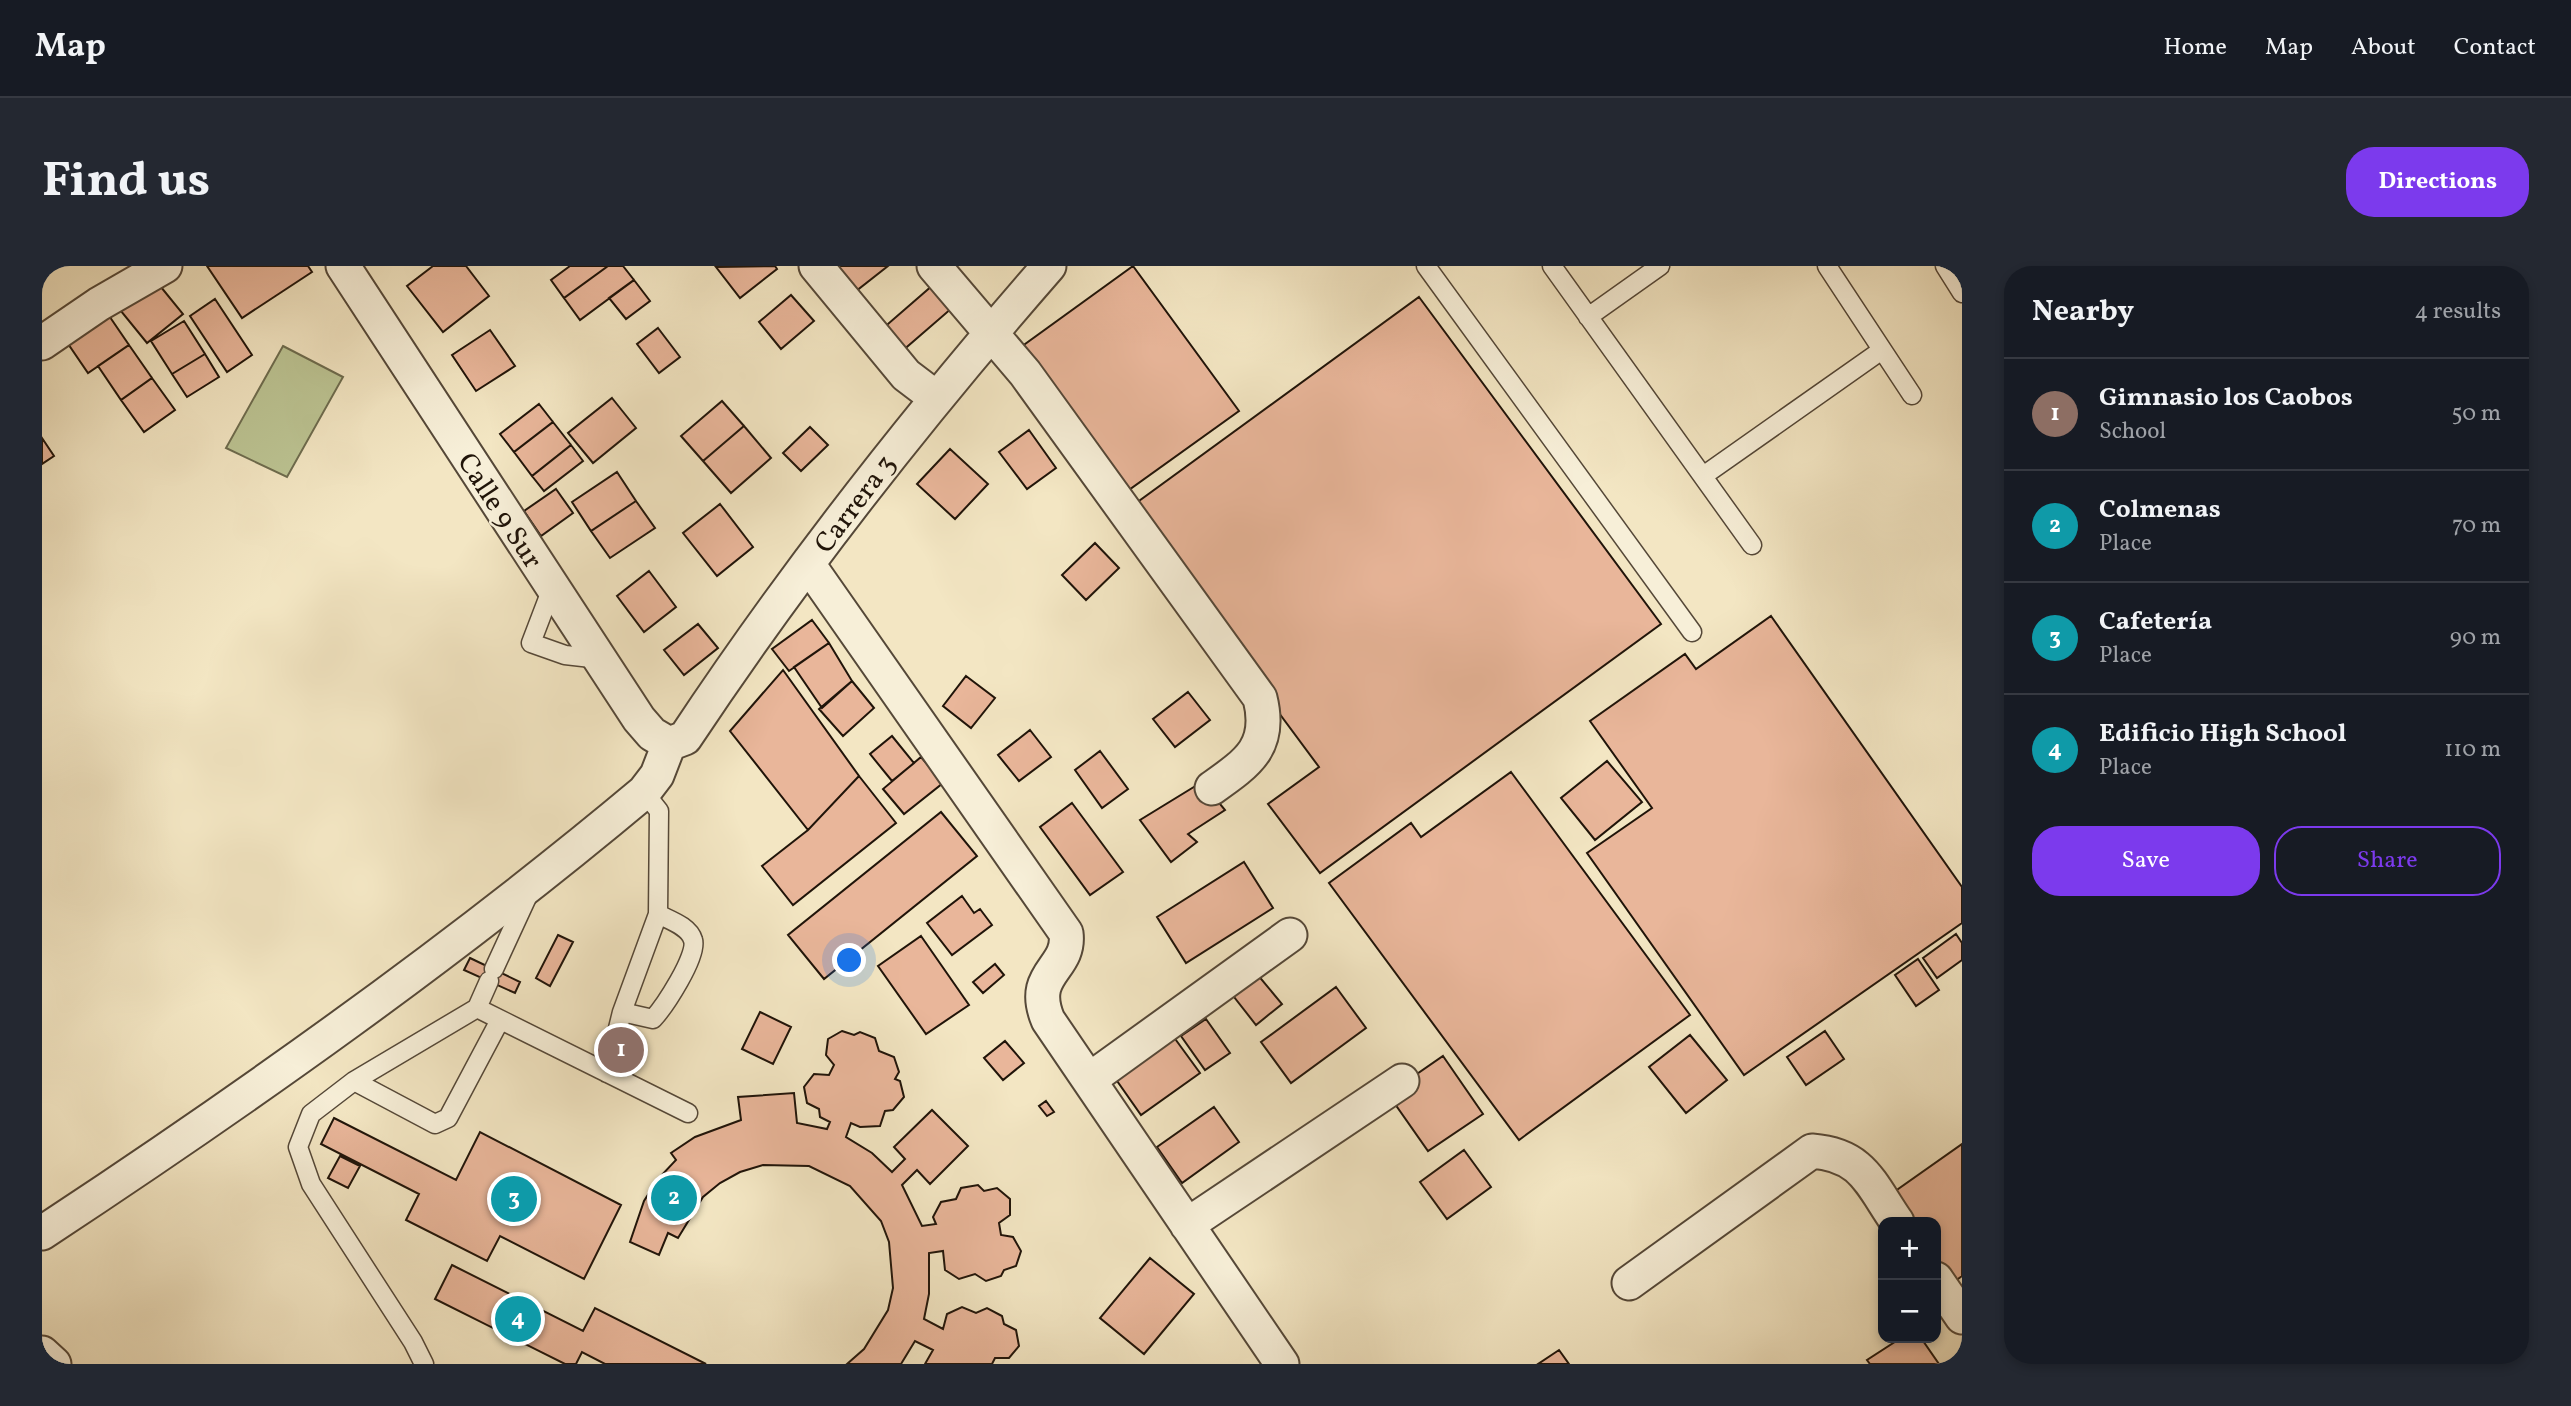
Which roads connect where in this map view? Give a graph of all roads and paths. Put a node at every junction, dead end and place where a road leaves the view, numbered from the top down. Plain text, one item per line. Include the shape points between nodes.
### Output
1 (165, 266) edge
2 (343, 266) edge
3 (816, 266) edge
4 (934, 266) edge
5 (1049, 266) edge
6 (1426, 266) edge
7 (1552, 266) edge
8 (1660, 266) edge
9 (1827, 266) edge
10 (1944, 266) edge
11 (1962, 293) edge
12 (1588, 317) junction
13 (990, 333) junction
14 (42, 343) edge
15 (1882, 350) junction
16 (1912, 396) dead end
17 (935, 397) junction
18 (1703, 476) junction
19 (1752, 545) dead end
20 (808, 564) junction
21 (552, 588) junction
22 (1692, 632) dead end
23 (600, 659) junction
24 (669, 744) junction
25 (1212, 788) dead end
26 (644, 792) junction
27 (532, 887) junction
28 (658, 914) junction
29 (1290, 935) dead end
30 (477, 1008) junction
31 (622, 1012) junction
32 (500, 1020) junction
33 (607, 1073) junction
34 (1088, 1080) junction
35 (1402, 1080) dead end
36 (354, 1081) junction
37 (688, 1113) dead end
38 (1893, 1217) edge
39 (1187, 1225) junction
40 (42, 1233) edge
41 (1937, 1280) edge
42 (1629, 1283) dead end
43 (1962, 1317) edge
44 (42, 1353) edge
45 (54, 1364) edge
46 (424, 1364) edge
47 (1282, 1364) edge

1 - 14 street
2 - 21 street, Calle 9 Sur
3 - 17 street via 906,375
4 - 13 street
5 - 13 street, Carrera 3
6 - 22 lane
7 - 12 lane
8 - 12 lane
9 - 15 lane
10 - 11 lane
12 - 18 lane
13 - 17 street, Carrera 3
13 - 25 street via 1025,373 1259,698 1264,731 1259,746 1248,761
15 - 16 lane
15 - 18 lane
17 - 20 street, Carrera 3
18 - 19 lane
20 - 24 street, Carrera 3 via 685,738
20 - 34 street via 1066,933 1062,956 1042,991 1044,1009
21 - 23 street, Calle 9 Sur
21 - 23 lane via 531,643 565,655
23 - 24 street, Calle 9 Sur via 639,719
24 - 26 street via 657,775
26 - 27 street
26 - 28 lane via 659,811
27 - 30 lane
27 - 40 street via 205,1126
28 - 31 lane
28 - 31 lane via 685,929 693,941 692,955 653,1019
29 - 34 street
30 - 32 lane
30 - 36 lane
31 - 33 lane
32 - 33 lane
32 - 36 lane via 441,1124
33 - 37 lane
34 - 39 street
35 - 39 street
36 - 46 lane via 311,1114 298,1147 311,1184
38 - 42 street via 1856,1164 1836,1153 1812,1151
39 - 47 street
41 - 43 street
44 - 45 street

